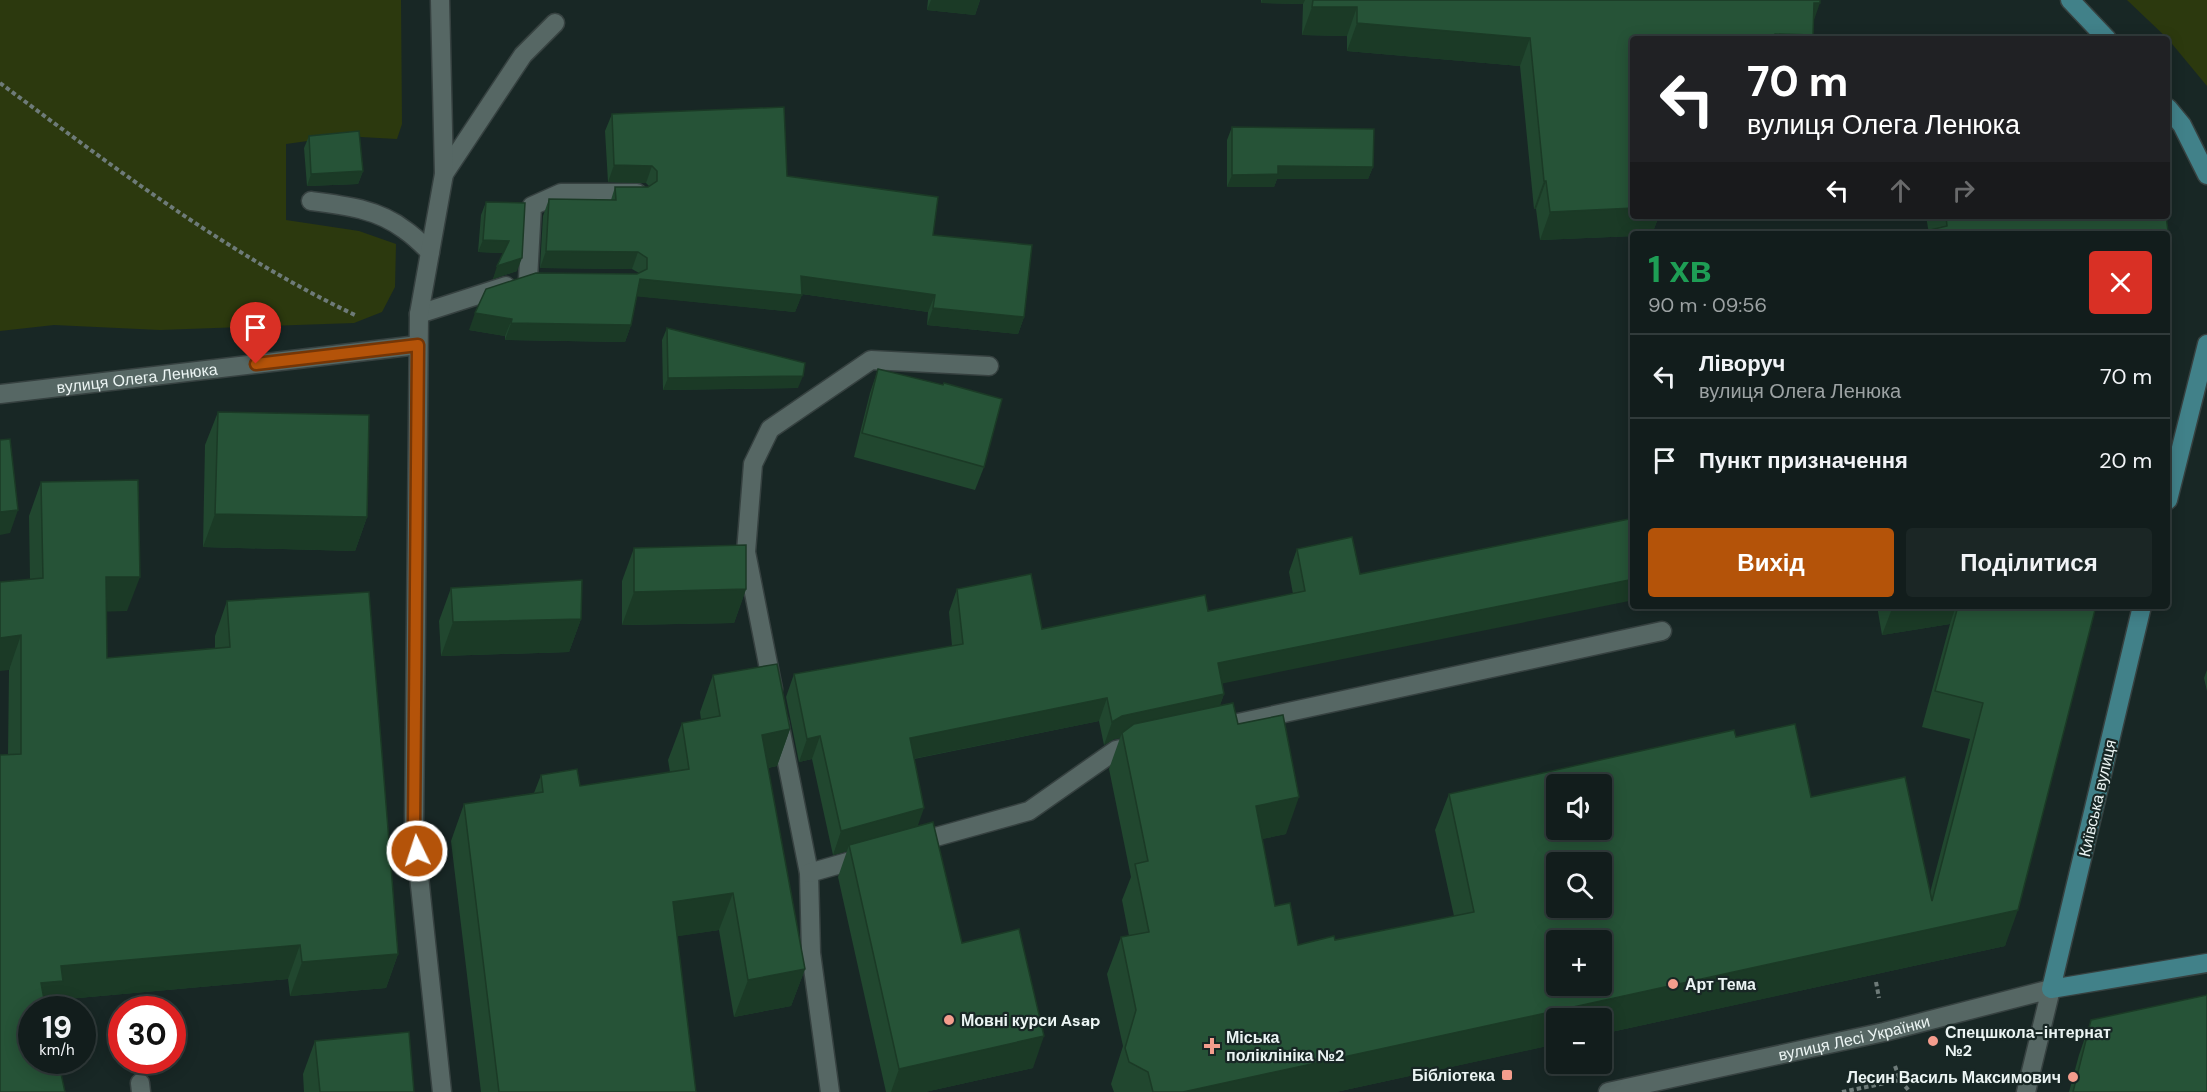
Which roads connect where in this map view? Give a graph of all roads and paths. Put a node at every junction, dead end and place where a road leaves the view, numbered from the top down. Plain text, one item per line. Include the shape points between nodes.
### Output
1 (440, 0) edge
2 (2070, 0) edge
3 (555, 23) dead end
4 (2104, 36) edge
5 (0, 83) edge
6 (2170, 110) edge
7 (444, 174) junction
8 (2207, 175) edge
9 (641, 193) edge
10 (311, 201) dead end
11 (430, 252) junction
12 (528, 279) junction
13 (551, 279) edge
14 (419, 314) junction
15 (365, 319) dead end
16 (2207, 344) edge
17 (418, 345) junction
18 (989, 366) dead end
19 (0, 394) edge
20 (2170, 492) edge
21 (2141, 609) edge
22 (1662, 631) dead end
23 (1197, 732) edge
24 (1151, 742) edge
25 (809, 873) junction
26 (2207, 963) edge
27 (2051, 989) junction
28 (442, 1092) edge
29 (830, 1092) edge
30 (1608, 1092) edge
31 (1842, 1092) edge
32 (1910, 1092) edge
33 (2026, 1092) edge

1 - 7 street
2 - 4 street
3 - 7 street via 524,55
5 - 15 path via 198,224 312,294
6 - 8 street via 2182,125
7 - 11 street
9 - 12 street via 561,193 532,206
10 - 11 street via 379,215 405,229
11 - 14 street
12 - 13 street
12 - 14 street
14 - 17 street
16 - 20 street
17 - 19 street, вулиця Олега Ленюка
17 - 28 street via 414,829
18 - 25 street via 871,360 770,429 753,464 746,552
21 - 27 street, Київська вулиця
22 - 23 street
24 - 25 street via 1116,750 1029,811
25 - 29 street via 811,953
26 - 27 street, вулиця Лесі Українки
27 - 30 street, вулиця Лесі Українки via 1884,1032
27 - 33 street
31 - 32 path via 1900,1080

